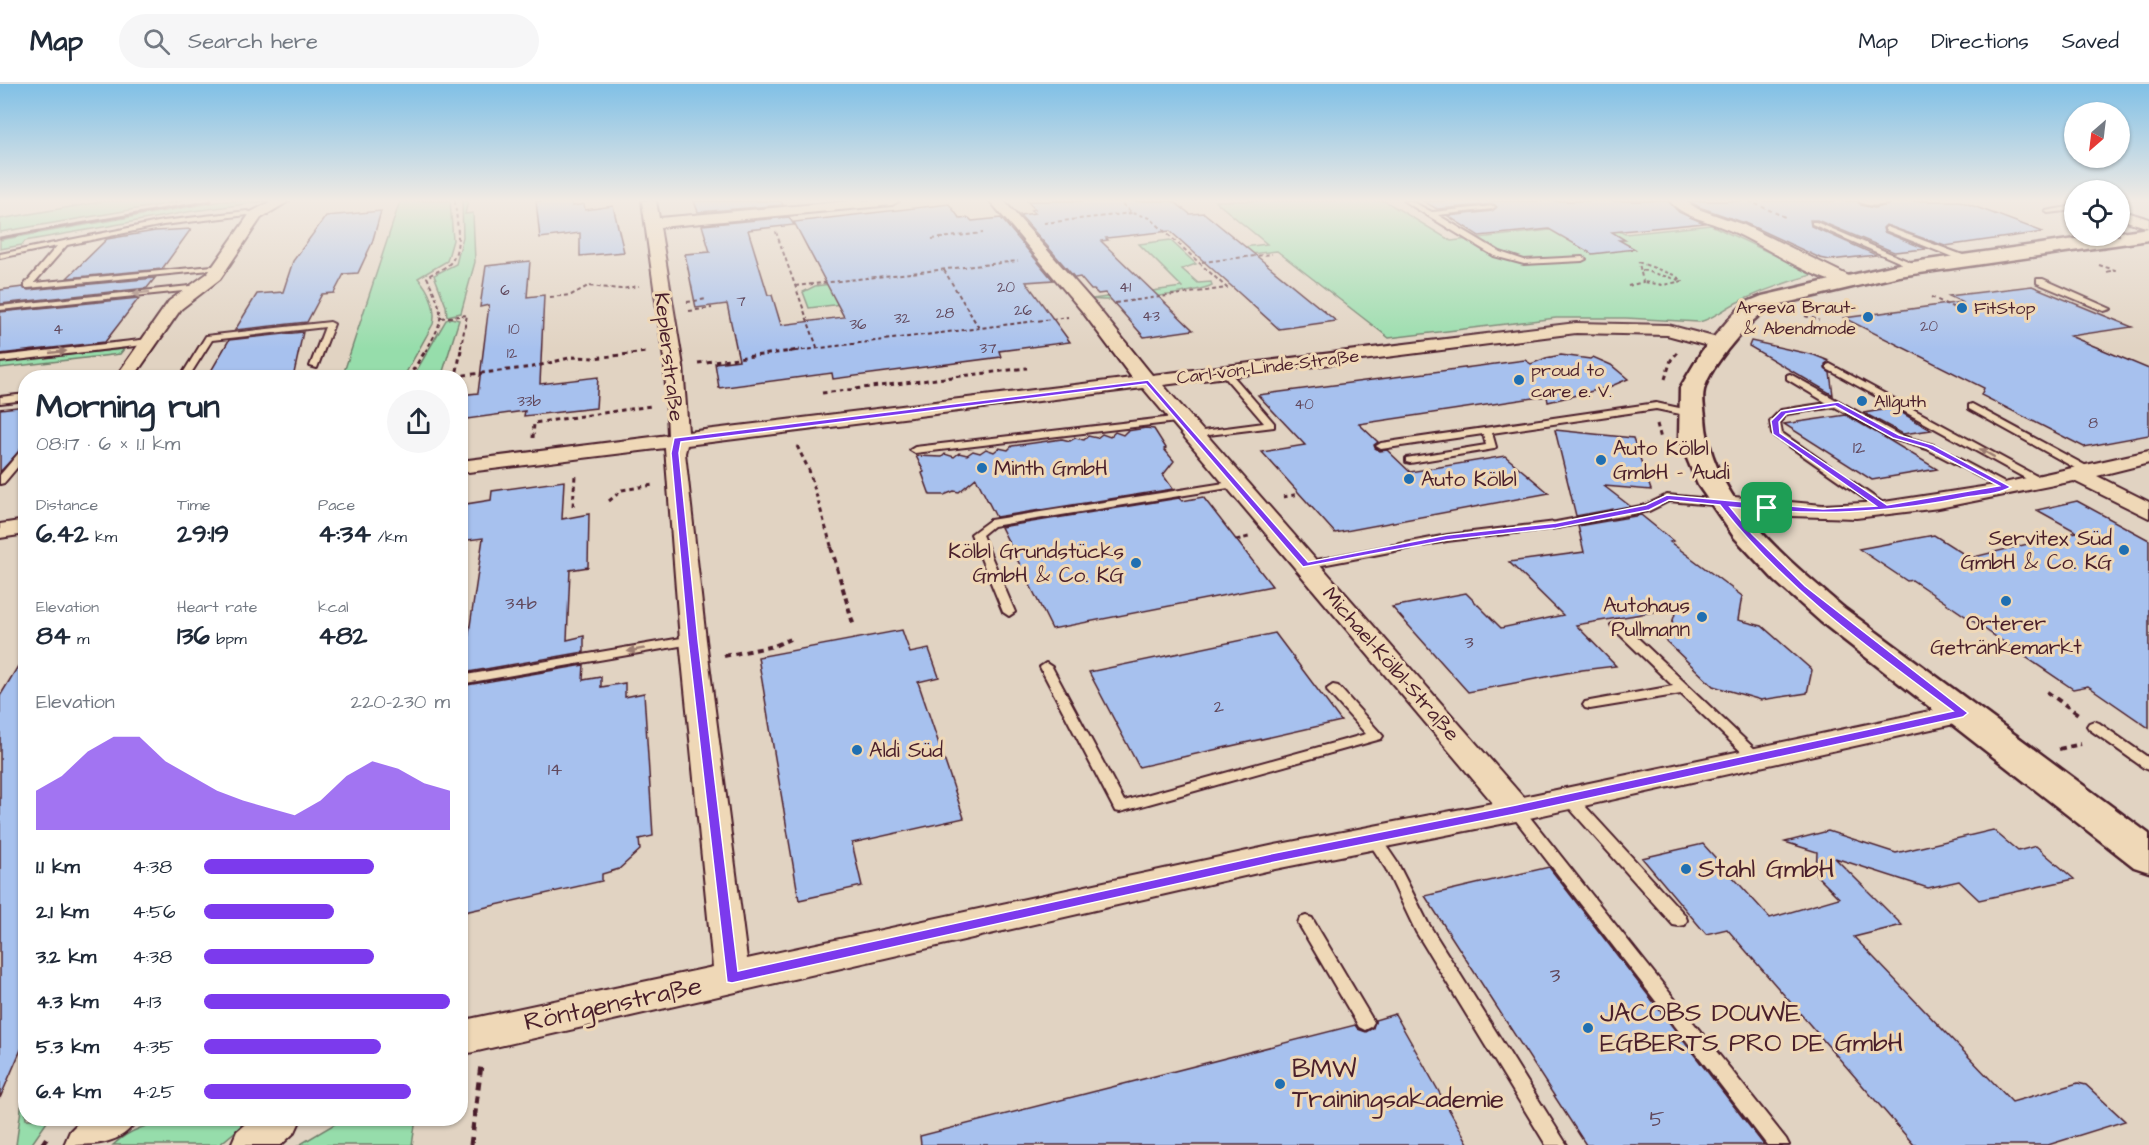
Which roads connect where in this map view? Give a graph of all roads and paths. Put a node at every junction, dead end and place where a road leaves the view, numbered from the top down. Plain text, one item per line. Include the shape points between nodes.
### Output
1 (25, 251) edge
2 (58, 251) edge
3 (232, 251) edge
4 (455, 251) edge
5 (656, 251) edge
6 (782, 251) edge
7 (1041, 251) edge
8 (1188, 251) edge
9 (1491, 251) edge
10 (1783, 251) edge
11 (1879, 251) edge
12 (1943, 251) edge
13 (2034, 251) edge
14 (1272, 254) dead end
15 (0, 256) edge
16 (1046, 257) junction
17 (1582, 259) dead end
18 (1968, 260) junction
19 (1201, 262) junction
20 (220, 267) junction
21 (1917, 267) junction
22 (944, 269) junction
23 (1642, 270) junction
24 (1682, 280) junction
25 (1845, 280) junction
26 (2040, 281) dead end
27 (1643, 282) junction
28 (660, 284) junction
29 (795, 286) junction
30 (1628, 286) dead end
31 (199, 287) junction
32 (550, 297) dead end
33 (1931, 297) dead end
34 (707, 299) dead end
35 (689, 302) dead end
36 (0, 308) edge
37 (712, 308) dead end
38 (2107, 309) dead end
39 (695, 310) dead end
40 (1090, 310) junction
41 (1959, 310) dead end
42 (441, 318) junction
43 (979, 328) junction
44 (149, 342) junction
45 (1722, 342) junction
46 (817, 347) junction
47 (0, 358) edge
48 (672, 358) junction
49 (314, 366) dead end
50 (1830, 367) dead end
51 (1027, 368) dead end
52 (130, 370) edge
53 (189, 370) edge
54 (412, 370) edge
55 (457, 370) edge
56 (1225, 372) junction
57 (468, 375) edge
58 (1790, 377) dead end
59 (1148, 382) junction
60 (822, 393) dead end
61 (18, 398) edge
62 (0, 400) edge
63 (1836, 404) junction
64 (652, 406) dead end
65 (1972, 407) dead end
66 (1690, 414) junction
67 (1189, 427) junction
68 (1487, 430) junction
69 (1909, 433) dead end
70 (793, 437) dead end
71 (677, 440) junction
72 (532, 446) dead end
73 (1381, 446) dead end
74 (1930, 447) junction
75 (915, 450) dead end
76 (2149, 457) edge
77 (18, 460) edge
78 (1410, 460) dead end
79 (576, 465) dead end
80 (468, 466) edge
81 (2083, 473) junction
82 (0, 481) edge
83 (2038, 481) junction
84 (659, 484) dead end
85 (1237, 484) junction
86 (2007, 487) junction
87 (609, 501) dead end
88 (1723, 503) junction
89 (573, 506) dead end
90 (1885, 508) junction
91 (2149, 511) edge
92 (1306, 565) junction
93 (1009, 612) dead end
94 (1617, 625) dead end
95 (854, 627) dead end
96 (790, 639) dead end
97 (693, 640) junction
98 (723, 656) dead end
99 (1046, 667) dead end
100 (468, 679) edge
101 (1333, 689) dead end
102 (1683, 689) junction
103 (2047, 692) dead end
104 (1590, 705) dead end
105 (1963, 713) junction
106 (2094, 726) joint
107 (1756, 758) junction
108 (2149, 765) edge
109 (1569, 798) junction
110 (1516, 810) junction
111 (1373, 838) junction
112 (2149, 856) edge
113 (1680, 920) dead end
114 (1306, 923) dead end
115 (732, 978) junction
116 (1365, 1022) dead end
117 (473, 1035) edge
118 (106, 1126) edge
119 (272, 1126) edge
120 (84, 1145) edge
121 (251, 1145) edge
122 (471, 1145) edge
123 (1557, 1145) edge
124 (1779, 1145) edge

1 - 15 lane
2 - 20 lane via 28,286
3 - 20 street
4 - 42 path via 451,263 427,277 441,307
5 - 28 street, Keplerstraße
6 - 29 path
7 - 16 street, Michael-Kölbl-Straße
8 - 19 path
9 - 17 lane via 1524,262
10 - 25 street
11 - 21 lane
12 - 18 lane
13 - 18 main road
14 - 19 path
16 - 22 path
16 - 40 street, Michael-Kölbl-Straße
18 - 21 main road
19 - 40 path via 1227,288
20 - 31 street
21 - 25 main road
22 - 29 path
22 - 43 path
23 - 24 path
23 - 24 path via 1638,262
23 - 27 path
24 - 27 path via 1672,285
25 - 45 main road via 1811,290
26 - 38 lane
27 - 30 path
28 - 32 path via 621,289 588,286
28 - 48 street, Keplerstraße
29 - 46 path
31 -> 36 lane
31 - 44 street via 175,305
33 - 41 path
34 - 35 path
37 - 39 path
40 - 43 path
40 - 59 street, Michael-Kölbl-Straße
42 - 54 path
42 - 55 path via 467,315
43 - 46 path
47 -> 44 lane
44 - 52 street
45 - 56 street, Carl-von-Linde-Straße via 1576,328
45 - 66 main road via 1691,391
46 - 48 path
48 - 57 path via 573,357 533,367
48 - 71 street, Keplerstraße
49 - 53 lane via 330,324 209,338
83 -> 50 lane
51 - 60 path
56 - 59 street, Carl-von-Linde-Straße
56 - 67 lane via 1271,425
58 - 63 lane
59 - 67 street, Michael-Kölbl-Straße
59 - 71 street, Carl-von-Linde-Straße
61 - 62 lane
63 - 74 lane via 1896,437
63 - 90 lane via 1784,412 1775,421 1777,434
64 - 72 path via 534,423
65 - 81 lane
66 - 68 lane via 1656,406
66 - 88 main road via 1698,456
67 - 75 lane
67 - 85 street, Michael-Kölbl-Straße
68 - 73 lane
68 - 78 lane via 1491,447
69 - 74 lane
70 - 95 path via 809,470
71 - 80 street, Carl-von-Linde-Straße
71 - 97 street, Keplerstraße via 675,453
74 - 86 lane
76 - 81 street
77 - 82 lane
79 - 89 path
81 - 83 street
81 - 91 street
83 - 86 street
84 - 87 path via 622,490
85 - 92 street, Michael-Kölbl-Straße
85 - 93 lane via 990,523 976,534
86 - 90 street
88 - 90 street via 1823,512
88 - 92 lane via 1667,498 1649,507 1568,523 1447,538
88 - 105 main road via 1749,536 1801,588
92 - 110 street, Michael-Kölbl-Straße
94 - 102 lane
96 - 98 path
97 -> 100 lane
97 - 115 street, Keplerstraße
99 - 101 lane via 1120,807 1376,736
102 - 104 lane
102 - 107 lane
103 - 106 path
105 - 107 street, Röntgenstraße
105 - 112 main road
106 - 108 lane
107 - 109 street, Röntgenstraße
109 - 110 street, Röntgenstraße
109 - 113 lane
110 - 111 street, Röntgenstraße
110 - 124 lane
111 - 115 street, Röntgenstraße
111 - 123 lane via 1392,866 1422,927
114 - 116 lane
115 - 117 street, Röntgenstraße
117 - 122 path
118 - 120 street
119 - 121 street

